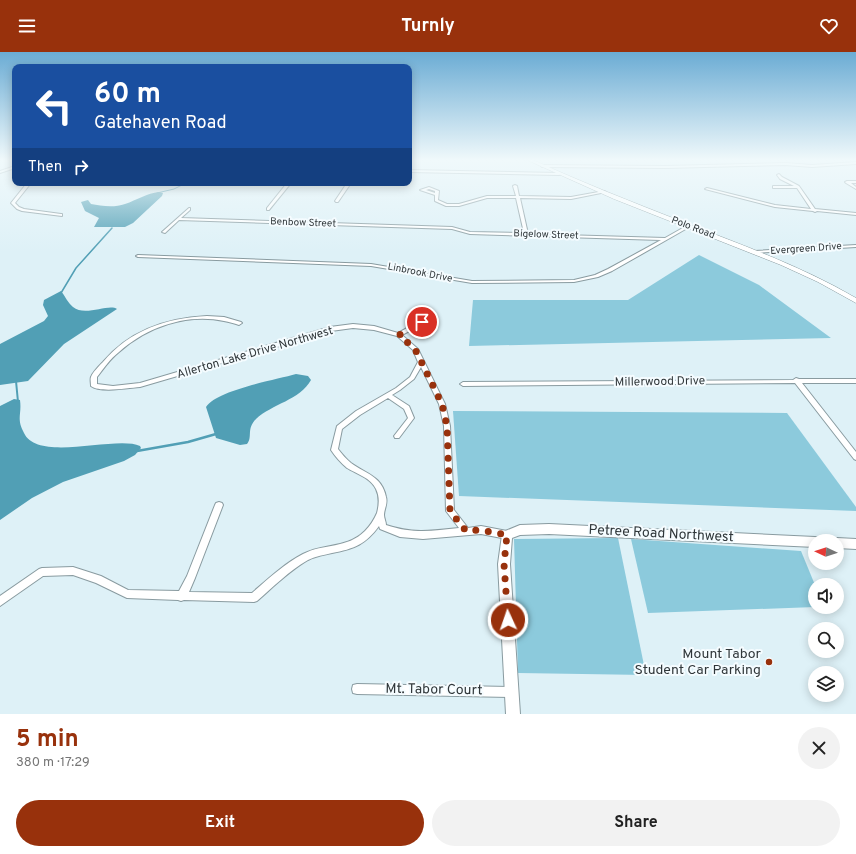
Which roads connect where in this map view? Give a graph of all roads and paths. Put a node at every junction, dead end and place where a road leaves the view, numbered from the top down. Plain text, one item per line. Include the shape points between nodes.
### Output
1 (23, 190) edge
2 (283, 190) edge
3 (345, 190) edge
4 (516, 190) edge
5 (599, 190) edge
6 (710, 190) edge
7 (800, 190) edge
8 (604, 192) junction
9 (436, 194) dead end
10 (517, 197) junction
11 (337, 202) dead end
12 (189, 209) dead end
13 (268, 209) dead end
14 (815, 211) junction
15 (856, 214) edge
16 (61, 215) dead end
17 (178, 218) junction
18 (689, 226) junction
19 (428, 227) joint
20 (164, 232) dead end
21 (526, 234) junction
22 (666, 239) junction
23 (856, 246) edge
24 (756, 252) junction
25 (138, 256) dead end
26 (856, 301) edge
27 (239, 322) dead end
28 (422, 322) dead end
29 (399, 335) junction
30 (422, 362) junction
31 (796, 380) junction
32 (856, 381) edge
33 (463, 384) dead end
34 (388, 395) junction
35 (398, 436) dead end
36 (856, 456) edge
37 (219, 505) dead end
38 (380, 515) junction
39 (466, 531) junction
40 (507, 535) junction
41 (808, 542) edge
42 (844, 544) edge
43 (856, 544) edge
44 (182, 597) junction
45 (0, 601) edge
46 (357, 689) dead end
47 (512, 692) junction
48 (513, 714) edge

1 - 16 street via 13,203 18,208
2 - 13 street
3 - 11 street
4 - 10 street
5 - 8 main road, Polo Road
6 - 14 street via 763,204
7 - 14 street
8 - 10 street via 571,198
8 - 18 main road, Polo Road
9 - 10 street via 439,202 456,206 485,197
10 - 21 street
12 - 17 street
14 - 15 street
17 - 19 street, Benbow Street
17 - 20 street
18 - 22 street, Linbrook Drive
18 - 24 main road, Polo Road
19 - 21 street, Bigelow Street via 452,228 470,233
21 - 22 street, Bigelow Street
22 - 25 street, Linbrook Drive via 610,270 574,281 472,282 371,265
23 - 24 street, Evergreen Drive
24 - 26 main road, Polo Road via 814,278
27 - 29 street, Allerton Lake Drive Northwest via 216,317 198,317 152,328 132,338 116,351 94,377 94,386 113,388 140,385 330,329 353,326 374,328
28 - 29 street
29 - 30 street, Allerton Lake Drive Northwest via 415,349
30 - 34 street via 412,378
30 - 39 street, Allerton Lake Drive Northwest via 442,404 447,426 450,511
31 - 32 street, Millerwood Drive
31 - 33 street, Millerwood Drive
31 - 36 street
34 - 35 street via 407,408 411,418
34 - 38 street via 339,428 334,450 349,465 370,478 381,491 383,500
37 - 44 street
38 - 39 street via 383,527 400,533 423,535
38 - 44 street via 359,541 352,545 308,555 254,598
39 - 40 street via 481,530
40 - 41 street, Petree Road Northwest via 520,530 549,528
40 - 47 street via 504,564
42 - 43 street
44 - 45 street via 127,594 98,579 73,571 42,572
46 - 47 street, Mt. Tabor Court
47 - 48 street

